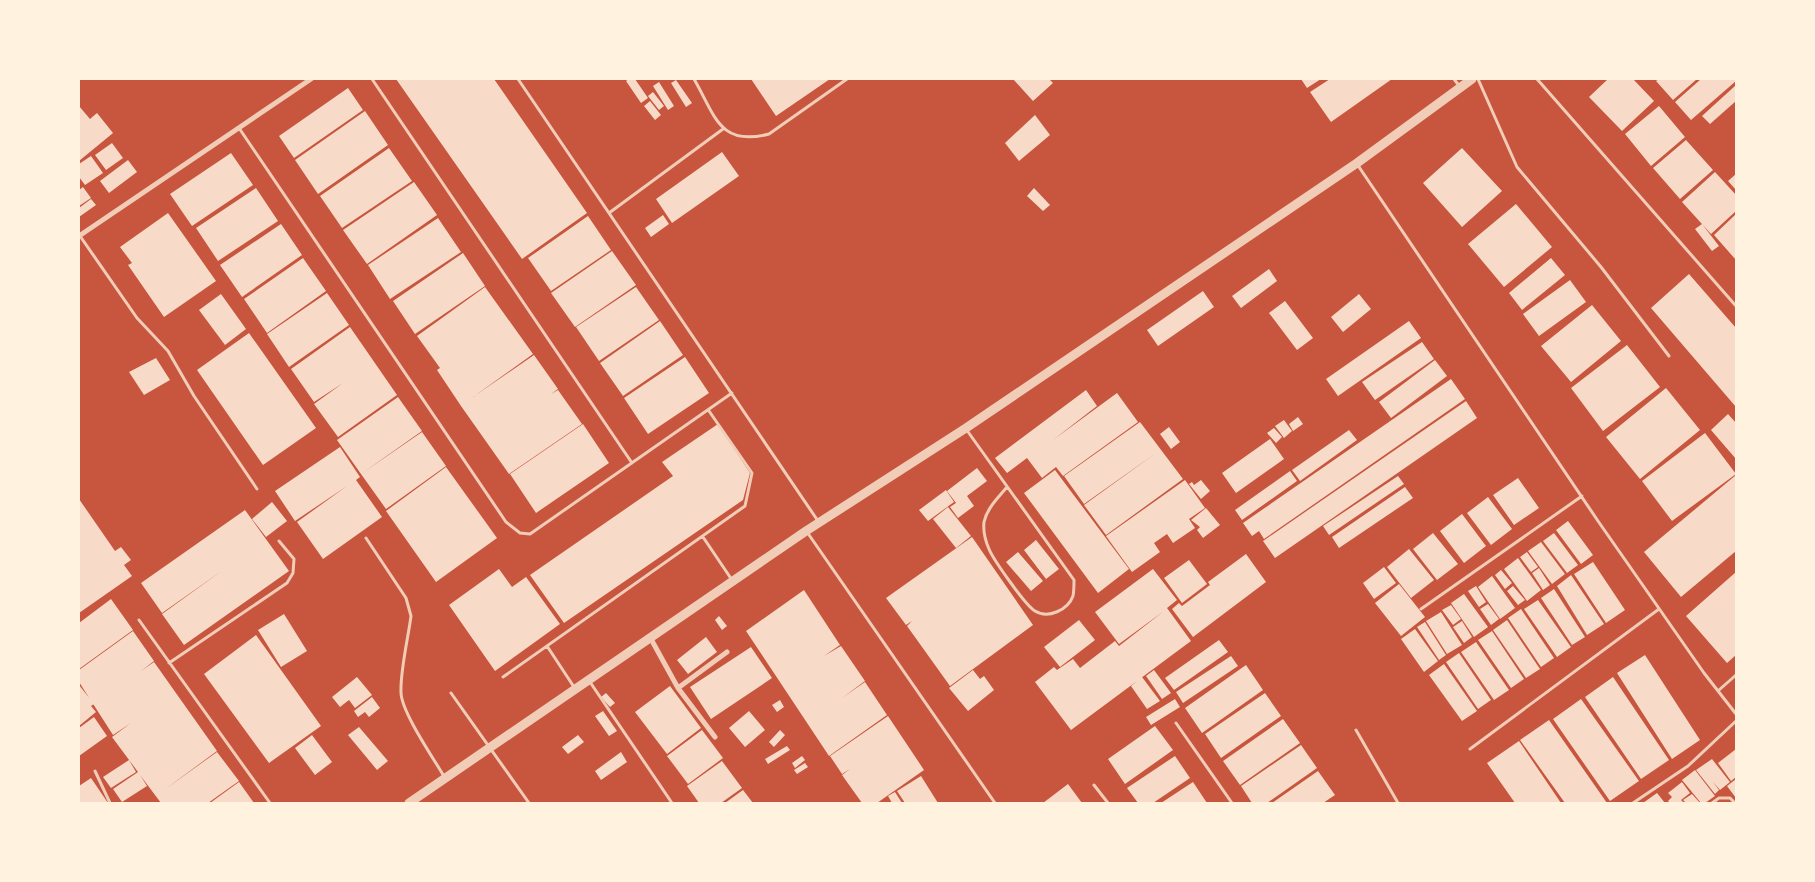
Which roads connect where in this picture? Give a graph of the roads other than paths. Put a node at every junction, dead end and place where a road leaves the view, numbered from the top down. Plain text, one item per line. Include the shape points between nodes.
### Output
1 (311, 79) edge
2 (372, 79) edge
3 (518, 79) edge
4 (694, 79) edge
5 (847, 79) edge
6 (1454, 79) edge
7 (1472, 79) edge
8 (1478, 79) edge
9 (1537, 79) edge
10 (1460, 88) junction
11 (239, 128) junction
12 (723, 128) junction
13 (1357, 163) junction
14 (609, 213) junction
15 (79, 235) edge
16 (1736, 306) edge
17 (1669, 356) dead end
18 (732, 394) junction
19 (709, 411) junction
20 (966, 428) junction
21 (632, 464) junction
22 (1007, 487) junction
23 (257, 489) dead end
24 (1582, 496) junction
25 (820, 523) junction
26 (806, 531) junction
27 (702, 537) junction
28 (366, 538) dead end
29 (279, 541) dead end
30 (733, 581) junction
31 (1421, 609) dead end
32 (1659, 609) junction
33 (138, 620) dead end
34 (651, 639) junction
35 (547, 646) junction
36 (726, 652) dead end
37 (169, 663) junction
38 (1736, 675) edge
39 (503, 677) dead end
40 (589, 681) junction
41 (678, 688) junction
42 (576, 690) junction
43 (1719, 690) junction
44 (451, 693) dead end
45 (1736, 714) edge
46 (1736, 721) edge
47 (1176, 722) dead end
48 (1356, 730) dead end
49 (715, 737) dead end
50 (490, 748) junction
51 (1470, 748) dead end
52 (95, 772) dead end
53 (446, 778) junction
54 (1094, 784) dead end
55 (421, 800) edge
56 (110, 803) edge
57 (270, 803) edge
58 (409, 803) edge
59 (529, 803) edge
60 (672, 803) edge
61 (995, 803) edge
62 (1108, 803) edge
63 (1232, 803) edge
64 (1398, 803) edge
65 (1632, 803) edge
66 (1712, 803) edge
67 (1735, 803) edge

1 - 11 street
2 - 21 lane
3 - 14 lane
4 - 12 lane
5 - 12 lane via 769,134 737,137
6 - 10 lane
7 - 10 street
8 - 17 lane via 1517,167 1601,267
9 - 16 lane
10 - 13 street
11 - 15 street
11 - 21 lane via 513,528 530,534
12 - 14 lane
13 - 20 street
13 - 24 lane
14 - 18 lane
15 - 23 lane via 137,318 168,351 194,396
18 - 19 lane
18 - 25 lane
19 - 21 lane
19 - 27 lane via 750,468 752,476 745,506
20 - 22 lane
20 - 25 street
22 - 22 lane via 1074,580 1069,604 1055,613 1035,610 1024,600 989,550 984,521 990,506
24 - 31 lane
24 - 32 lane
25 - 26 street
26 - 30 street
26 - 61 lane
27 - 30 lane
27 - 35 lane
28 - 53 lane via 410,608 401,693 425,746
29 - 37 lane via 294,559 293,573 287,583
30 - 34 street
32 - 43 lane
32 - 51 lane
33 - 37 lane
34 - 40 street
34 - 41 street
35 - 39 lane
35 - 42 lane
36 - 41 street
37 - 57 lane
38 - 43 lane
40 - 42 street
40 - 60 lane
41 - 49 street
42 - 50 street
43 - 45 lane
44 - 50 lane
46 - 65 lane via 1688,766
47 - 63 lane
48 - 64 lane
50 - 53 street
50 - 59 lane
52 - 56 lane
53 - 55 street
54 - 62 lane
55 - 58 street
66 - 67 lane via 1719,798 1730,798

